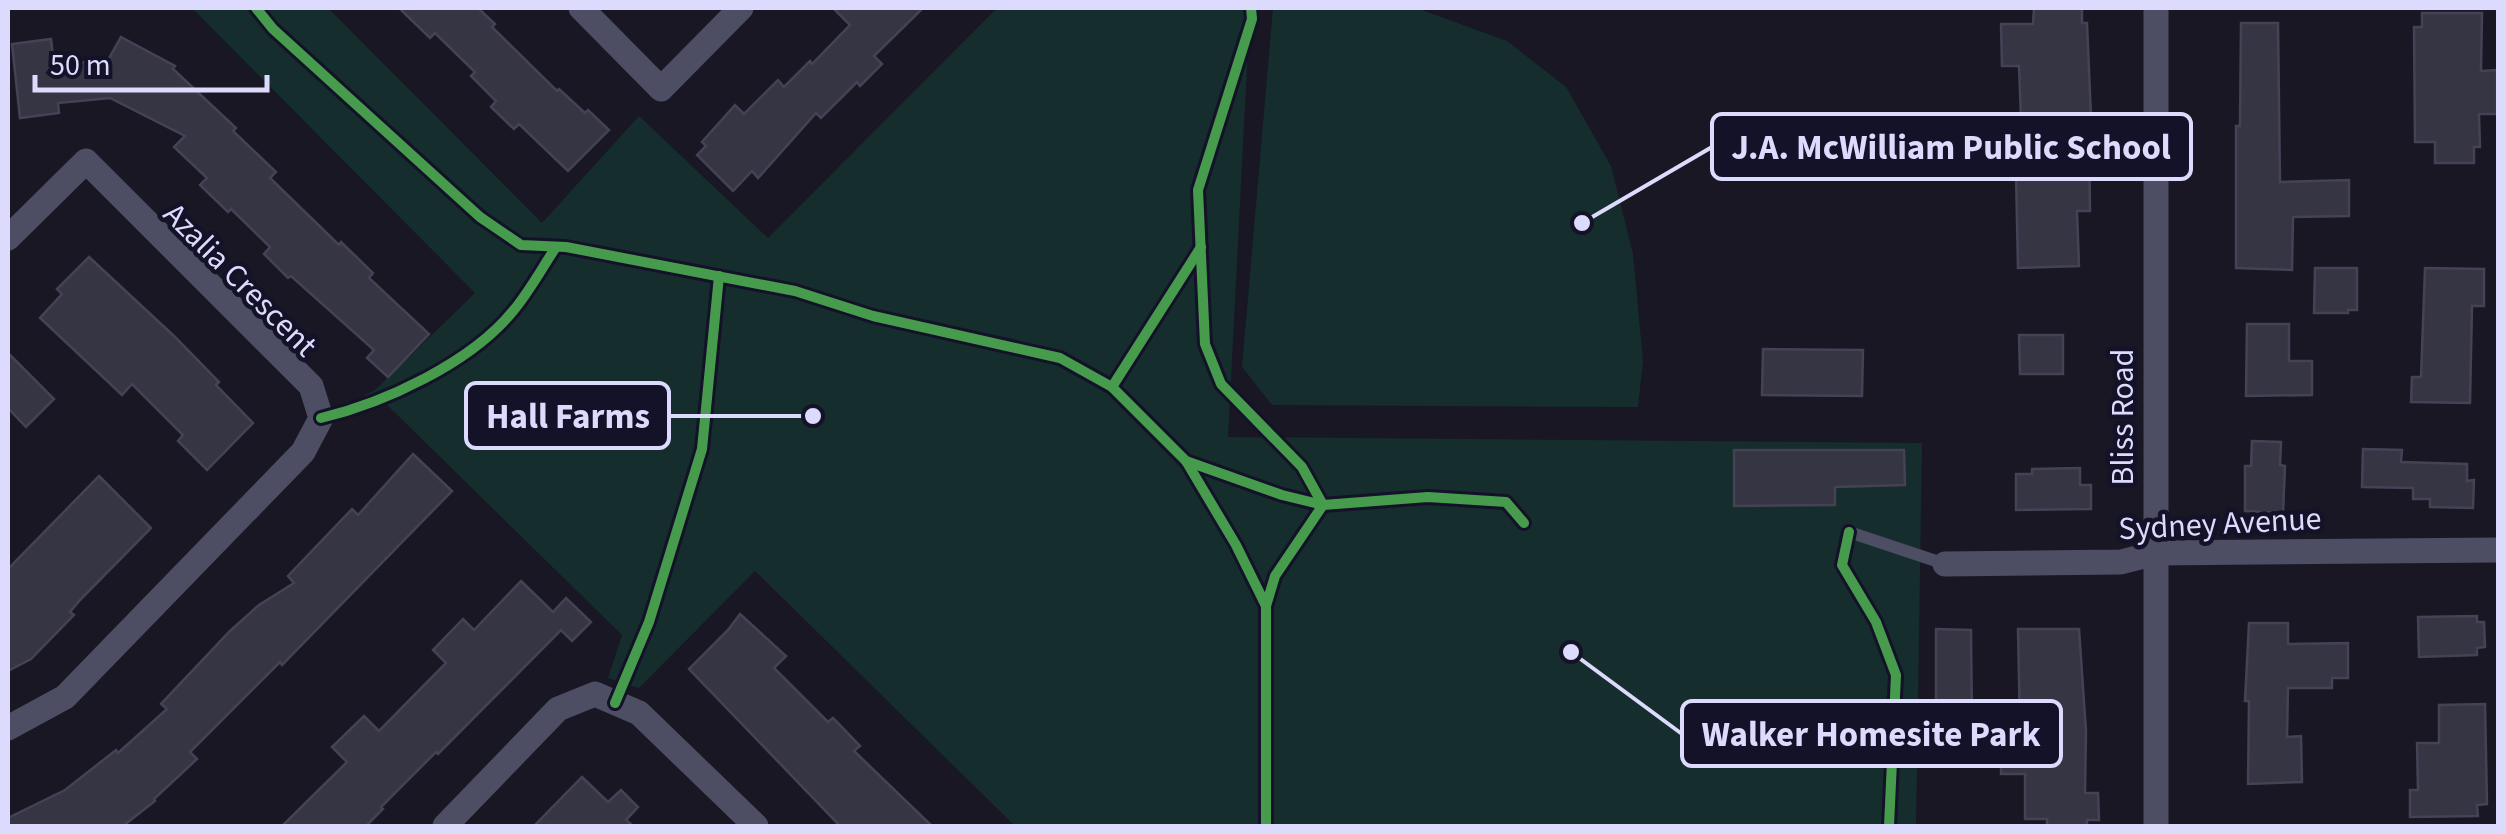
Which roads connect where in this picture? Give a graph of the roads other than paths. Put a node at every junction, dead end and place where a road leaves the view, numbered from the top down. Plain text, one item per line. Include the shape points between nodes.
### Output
1 (580, 8) edge
2 (741, 8) edge
3 (2156, 8) edge
4 (8, 238) edge
5 (1849, 532) dead end
6 (2498, 550) edge
7 (2156, 554) junction
8 (1945, 564) joint
9 (8, 728) edge
10 (444, 826) edge
11 (756, 826) edge
12 (2156, 826) edge

1 - 2 street via 661,89
3 - 7 street, Bliss Road
4 - 9 street, Azalia Crescent via 86,161 311,386 320,418 302,452 64,697
5 - 8 lane
6 - 7 street, Sydney Avenue
7 - 8 street, Sydney Avenue via 2121,562
7 - 12 street, Bliss Road
10 - 11 street via 558,709 595,694 638,713

